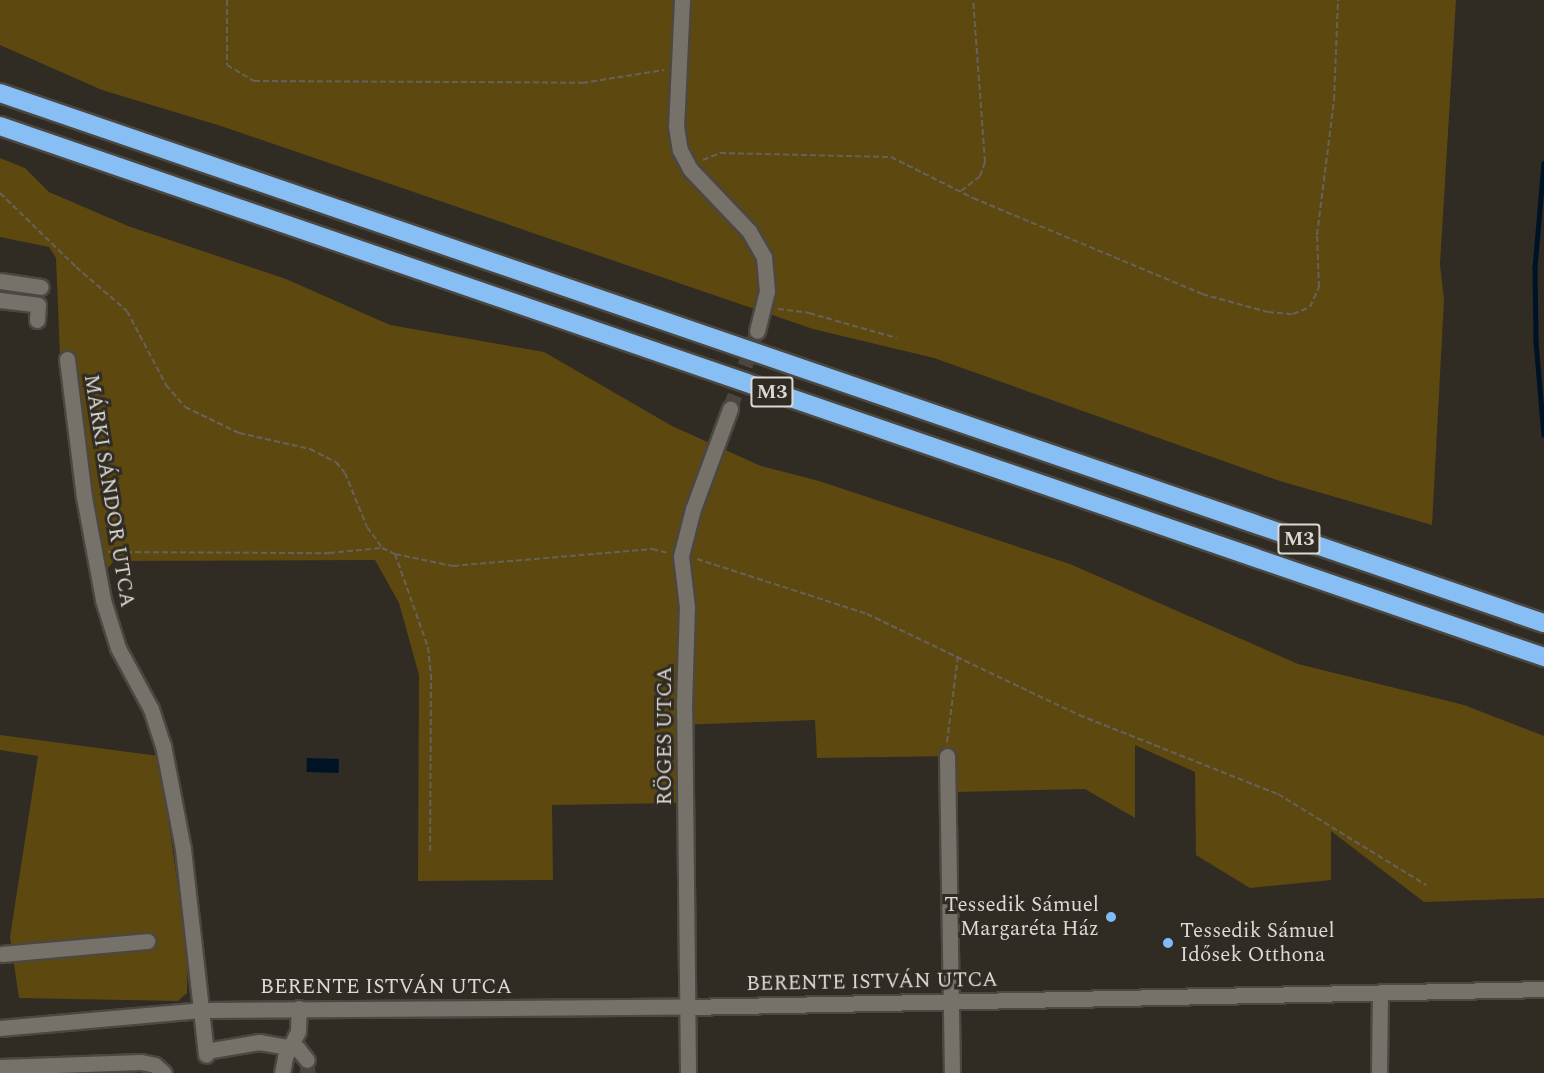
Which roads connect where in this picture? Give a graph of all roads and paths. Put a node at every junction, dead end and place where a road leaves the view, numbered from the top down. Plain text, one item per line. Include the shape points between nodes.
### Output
1 (227, 0) edge
2 (682, 0) edge
3 (973, 0) edge
4 (1338, 0) edge
5 (679, 68) junction
6 (0, 93) edge
7 (0, 126) edge
8 (690, 169) junction
9 (961, 191) junction
10 (0, 193) edge
11 (0, 281) edge
12 (0, 300) edge
13 (764, 308) junction
14 (757, 331) tunnel mouth
15 (897, 338) dead end
16 (67, 359) dead end
17 (730, 409) tunnel mouth
18 (382, 548) junction
19 (93, 552) junction
20 (395, 554) junction
21 (681, 556) junction
22 (1544, 623) edge
23 (958, 656) junction
24 (1544, 657) edge
25 (946, 756) joint
26 (430, 851) dead end
27 (1426, 885) dead end
28 (147, 941) dead end
29 (2, 954) dead end
30 (1544, 989) edge
31 (1380, 993) junction
32 (951, 1002) junction
33 (687, 1006) junction
34 (299, 1008) junction
35 (200, 1010) junction
36 (0, 1028) edge
37 (291, 1047) junction
38 (307, 1060) dead end
39 (0, 1067) edge
40 (164, 1073) edge
41 (282, 1073) edge
42 (688, 1073) edge
43 (952, 1073) edge
44 (1379, 1073) edge

1 - 5 path via 227,65 254,81 582,83
2 - 5 street
3 - 9 path via 985,162 980,176
4 - 9 path via 1334,100 1317,235 1319,287 1310,307 1302,312 1268,312 1202,294
5 - 8 street via 676,126 680,150
6 - 22 highway, M3
7 - 24 highway, M3
8 - 9 path via 720,153 891,157
8 - 13 street via 759,246 767,267
10 - 18 path via 127,311 166,385 185,407 222,428 310,449 336,462 350,482 367,527
11 - 12 street via 41,284 38,313
13 - 14 street
13 - 15 path via 809,313
16 - 19 street, MÁRKI SÁNDOR UTCA
17 - 21 street, RÖGES UTCA via 693,509
18 - 19 path via 329,553
18 - 20 path
19 - 35 street, MÁRKI SÁNDOR UTCA via 110,627 159,729 183,849
20 - 21 path via 453,566 652,549
20 - 26 path via 422,625 431,674
21 - 23 path via 841,604
21 - 33 street, RÖGES UTCA via 687,607
23 - 25 path
23 - 27 path via 1079,715 1278,794
25 - 32 street
28 - 29 street
30 - 31 street, BERENTE ISTVÁN UTCA
31 - 32 street, BERENTE ISTVÁN UTCA
31 - 44 street
32 - 33 street, BERENTE ISTVÁN UTCA
32 - 43 street
33 - 34 street, BERENTE ISTVÁN UTCA
33 - 42 street, RÖGES UTCA
34 - 35 street, BERENTE ISTVÁN UTCA
34 - 37 street
35 - 36 street, BERENTE ISTVÁN UTCA
35 - 37 street, MÁRKI SÁNDOR UTCA via 206,1053 259,1042
37 - 38 street via 304,1053
37 - 41 street
39 - 40 street via 141,1062 155,1065

